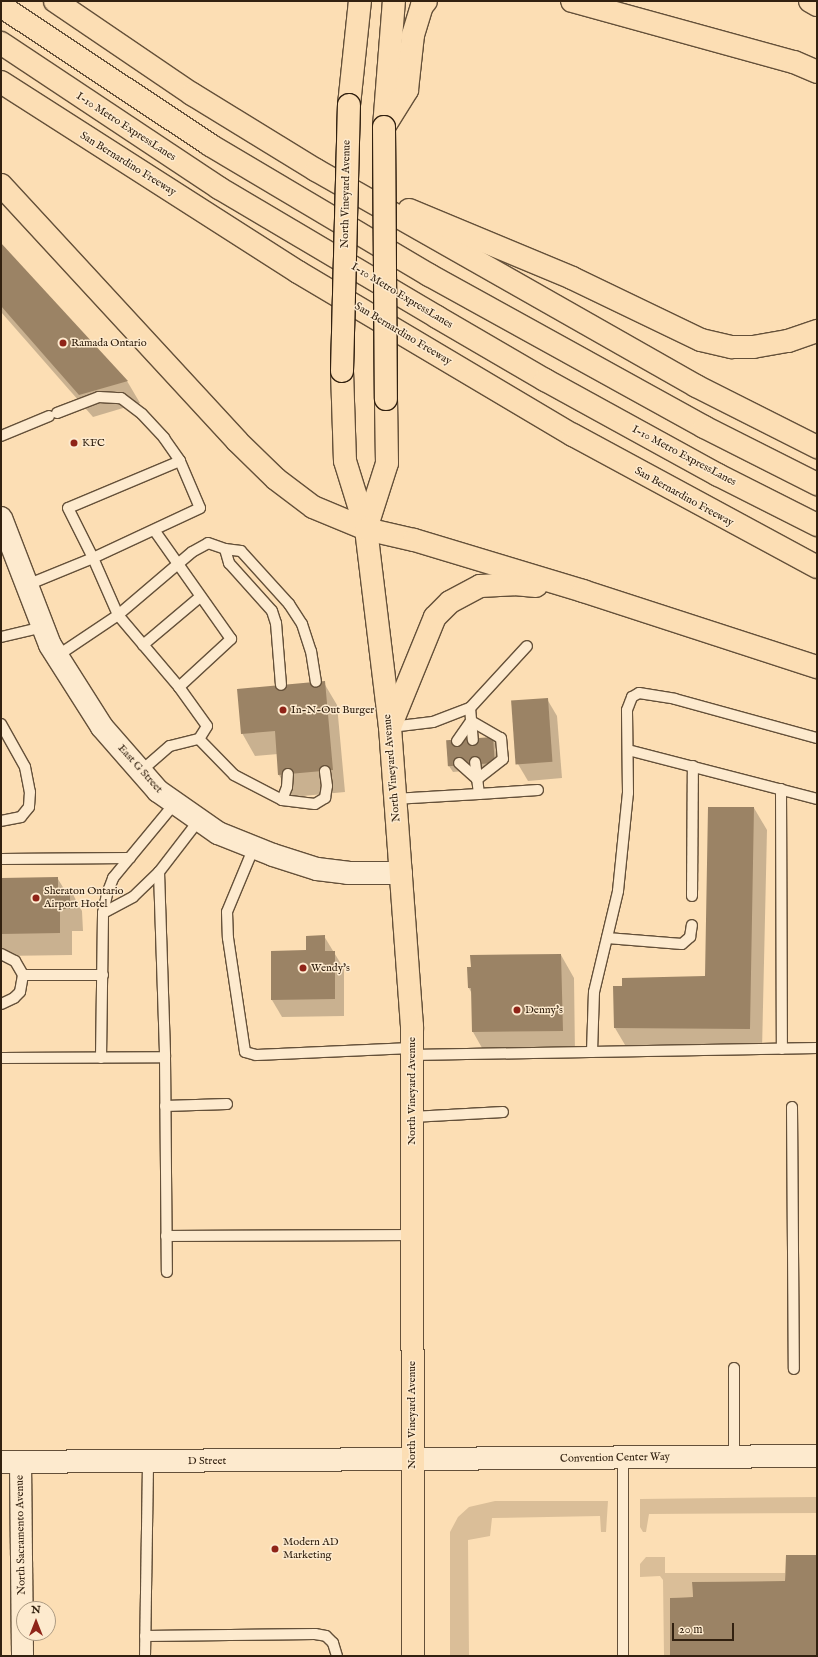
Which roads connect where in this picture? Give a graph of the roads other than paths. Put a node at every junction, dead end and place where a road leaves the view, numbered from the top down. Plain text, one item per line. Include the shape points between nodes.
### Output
1 (55, 1) edge
2 (360, 1) edge
3 (394, 1) edge
4 (426, 1) edge
5 (572, 1) edge
6 (810, 1) edge
7 (817, 5) edge
8 (1, 6) edge
9 (1, 43) edge
10 (817, 72) edge
11 (1, 82) edge
12 (384, 127) junction
13 (316, 170) junction
14 (1, 185) edge
15 (817, 331) edge
16 (1, 436) edge
17 (817, 447) edge
18 (180, 462) junction
19 (817, 484) edge
20 (1, 518) edge
21 (817, 525) edge
22 (366, 528) junction
23 (154, 530) junction
24 (225, 549) junction
25 (93, 558) junction
26 (177, 566) junction
27 (817, 567) edge
28 (27, 585) junction
29 (583, 591) junction
30 (200, 597) junction
31 (118, 615) junction
32 (43, 627) junction
33 (1, 637) edge
34 (143, 645) junction
35 (527, 646) dead end
36 (57, 656) junction
37 (817, 667) edge
38 (316, 682) dead end
39 (281, 685) dead end
40 (179, 687) junction
41 (470, 708) junction
42 (471, 721) junction
43 (1, 724) edge
44 (390, 727) junction
45 (817, 738) edge
46 (199, 739) junction
47 (473, 740) dead end
48 (457, 741) dead end
49 (628, 750) junction
50 (475, 762) dead end
51 (459, 763) dead end
52 (693, 766) junction
53 (141, 771) junction
54 (325, 771) dead end
55 (288, 774) dead end
56 (477, 779) junction
57 (781, 789) junction
58 (538, 790) dead end
59 (479, 794) junction
60 (394, 799) junction
61 (817, 799) edge
62 (282, 800) junction
63 (175, 803) junction
64 (199, 820) junction
65 (1, 821) edge
66 (254, 847) junction
67 (130, 858) junction
68 (1, 859) edge
69 (159, 872) junction
70 (401, 873) junction
71 (692, 896) dead end
72 (103, 913) junction
73 (692, 925) dead end
74 (607, 938) junction
75 (1, 954) edge
76 (23, 975) junction
77 (102, 975) junction
78 (1, 1004) edge
79 (817, 1048) edge
80 (782, 1049) junction
81 (412, 1051) junction
82 (592, 1052) junction
83 (165, 1057) junction
84 (1, 1058) edge
85 (101, 1058) junction
86 (227, 1104) dead end
87 (165, 1106) junction
88 (792, 1107) dead end
89 (503, 1112) dead end
90 (412, 1117) junction
91 (412, 1235) junction
92 (166, 1236) junction
93 (167, 1272) dead end
94 (734, 1368) dead end
95 (794, 1370) dead end
96 (817, 1456) edge
97 (734, 1457) junction
98 (623, 1458) junction
99 (412, 1460) junction
100 (11, 1462) edge
101 (148, 1462) junction
102 (145, 1636) junction
103 (22, 1656) edge
104 (145, 1656) edge
105 (337, 1656) edge
106 (412, 1656) edge
107 (623, 1656) edge

1 - 13 main road via 173,82
2 - 22 main road, North Vineyard Avenue, bridge via 349,105 342,372 345,462
3 - 12 main road, North Vineyard Avenue
4 - 12 main road via 413,35 407,90
5 - 10 main road via 794,62
6 - 7 main road
8 - 19 main road via 210,145 429,275 704,427
9 - 21 main road, I-10 Metro ExpressLanes via 219,188 423,309 552,384 718,475
11 - 27 main road, San Bernardino Freeway via 298,272 566,431
12 - 22 main road, North Vineyard Avenue, bridge via 387,463
13 - 15 main road via 572,278 701,340 753,347 788,341
13 - 17 main road via 696,386
14 - 22 main road via 276,479 313,507
16 - 18 lane via 99,397 121,398 142,414 164,438
18 - 23 lane via 200,508
18 - 25 lane via 68,508
20 - 28 street, East G Street
22 - 29 main road
22 - 44 main road, North Vineyard Avenue
23 - 25 lane
23 - 26 lane
24 - 26 lane via 208,543 200,546
24 - 38 lane via 242,552 289,604 302,624 311,651
24 - 39 lane via 229,563 272,611 276,623
25 - 28 lane
25 - 31 lane
26 - 30 lane
26 - 31 lane
28 - 32 street, East G Street
29 - 37 main road
29 - 44 main road via 495,584 480,586 450,602 435,618
30 - 34 lane
30 - 40 lane via 231,639
31 - 34 lane
31 - 36 lane
32 - 33 lane
32 - 36 street, East G Street
34 - 40 lane
35 - 41 lane
36 - 53 street, East G Street via 102,727
40 - 46 lane via 207,726
41 - 42 lane
41 - 44 lane via 433,722
42 - 47 lane
42 - 48 lane
42 - 56 lane via 501,738 503,760
43 - 65 lane via 25,767 30,792 29,807 21,817
44 - 60 main road, North Vineyard Avenue
45 - 49 lane via 675,699 639,693 632,697 627,710
46 - 53 lane via 170,746
46 - 62 lane via 234,774
49 - 52 lane
49 - 74 lane via 628,793 618,891
50 - 56 lane
51 - 56 lane
52 - 57 lane
52 - 71 lane
53 - 63 street, East G Street via 158,791
54 - 62 lane via 328,786 325,798 315,804
55 - 62 lane
56 - 59 lane
57 - 61 lane
57 - 80 lane
58 - 59 lane
59 - 60 lane
60 - 70 main road, North Vineyard Avenue
63 - 64 street, East G Street
63 - 67 lane
64 - 66 street, East G Street via 218,833
64 - 69 lane
66 - 70 street, East G Street via 317,869 348,873
66 - 81 lane via 227,912 228,938 245,1052 256,1055
67 - 68 lane
67 - 72 lane via 113,878 106,894
69 - 72 lane via 133,897
69 - 83 lane
70 - 81 main road, North Vineyard Avenue
72 - 77 lane
73 - 74 lane via 690,937 682,944
74 - 82 lane via 594,992
75 - 76 lane via 15,961
76 - 77 lane
76 - 78 lane via 20,992
77 - 85 lane
79 - 80 lane
80 - 82 lane
81 - 82 lane
81 - 90 main road, North Vineyard Avenue
83 - 85 lane
83 - 87 lane
84 - 85 lane
86 - 87 lane
87 - 92 lane
88 - 95 lane
89 - 90 lane
90 - 91 main road, North Vineyard Avenue
91 - 92 lane
91 - 99 main road, North Vineyard Avenue
92 - 93 lane
94 - 97 lane
96 - 97 street, Convention Center Way
97 - 98 street, Convention Center Way
98 - 99 street, Convention Center Way
98 - 107 lane
99 - 101 street, D Street
99 - 106 main road, North Vineyard Avenue
100 - 101 street, D Street
100 - 103 street, North Sacramento Avenue
101 - 102 lane
102 - 104 lane
102 - 105 lane via 315,1634 326,1636 333,1643

